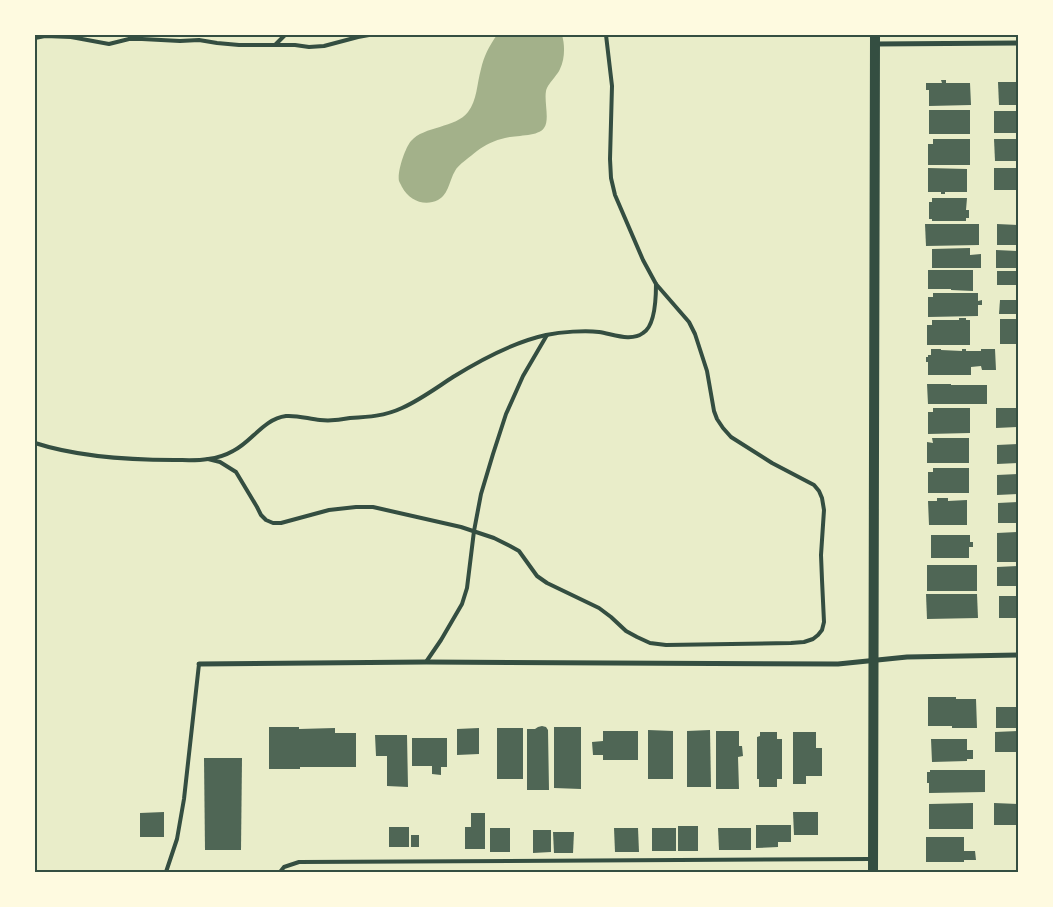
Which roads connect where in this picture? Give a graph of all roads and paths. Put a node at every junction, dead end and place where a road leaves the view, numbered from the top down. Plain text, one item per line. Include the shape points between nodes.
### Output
1 (285, 35) edge
2 (369, 35) edge
3 (606, 35) edge
4 (35, 38) edge
5 (875, 39) edge
6 (1018, 43) edge
7 (276, 44) junction
8 (656, 284) junction
9 (547, 335) junction
10 (35, 443) edge
11 (208, 459) junction
12 (474, 531) junction
13 (1018, 655) edge
14 (874, 659) junction
15 (426, 662) junction
16 (199, 664) joint
17 (873, 859) junction
18 (166, 872) edge
19 (280, 872) edge
20 (873, 872) edge

1 - 7 lane
2 - 7 lane via 324,46
3 - 8 lane via 612,86 610,159 614,195
4 - 7 lane via 60,36 109,44 142,39
5 - 6 street
5 - 14 main road
8 - 9 lane via 651,324 645,333 628,337 598,332
8 - 12 lane via 689,322 695,334 707,370 714,412 723,428 772,464 804,479 819,491 824,510 822,630 813,639 791,643 650,643 626,631 599,608 537,576 519,551
9 - 11 lane via 492,355 391,413 334,420 285,416 270,422 242,446
9 - 12 lane via 506,414 481,494
10 - 11 lane via 125,458
11 - 12 lane via 236,472 266,520 281,523 330,510 373,507
12 - 15 lane via 462,604
13 - 14 street
14 - 15 street via 838,664
14 - 17 main road
15 - 16 street
16 - 18 lane via 184,799 177,839
17 - 19 lane via 299,862 284,866
17 - 20 main road

